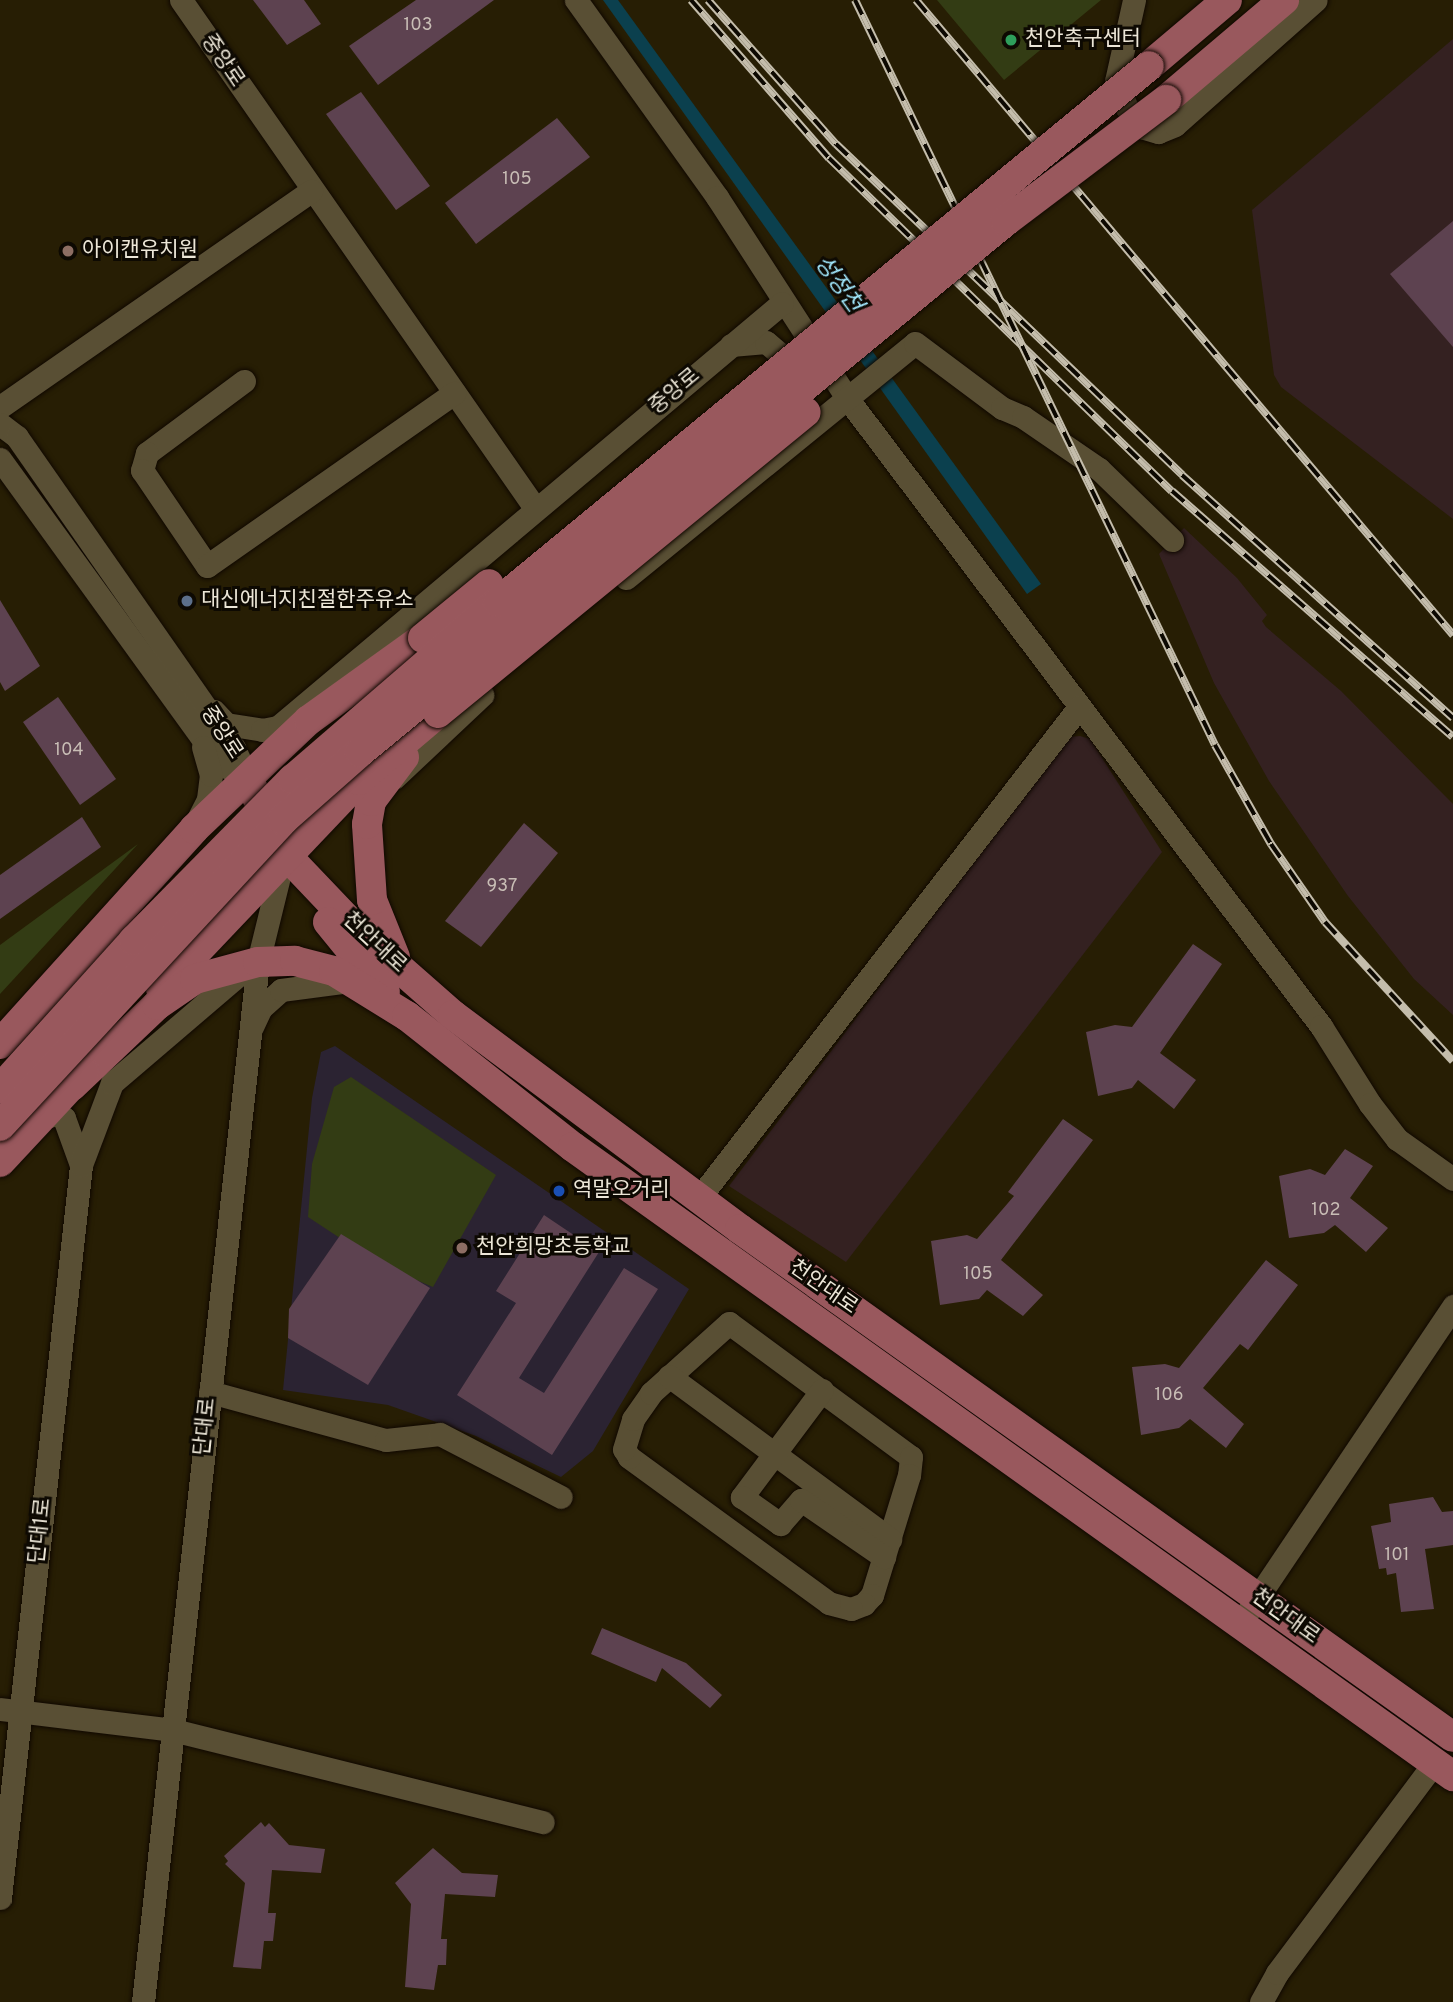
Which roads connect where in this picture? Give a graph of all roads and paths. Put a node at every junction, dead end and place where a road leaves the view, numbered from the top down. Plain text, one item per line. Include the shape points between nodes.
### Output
1 (181, 0) edge
2 (576, 0) edge
3 (1135, 0) edge
4 (1215, 0) edge
5 (1227, 0) edge
6 (1284, 0) edge
7 (1316, 0) edge
8 (1166, 100) junction
9 (311, 191) junction
10 (782, 303) junction
11 (731, 345) junction
12 (800, 371) junction
13 (244, 381) dead end
14 (454, 393) junction
15 (847, 398) junction
16 (0, 407) edge
17 (0, 424) edge
18 (803, 435) junction
19 (0, 459) edge
20 (536, 508) junction
21 (1172, 540) dead end
22 (192, 690) junction
23 (1079, 707) junction
24 (438, 713) junction
25 (309, 720) junction
26 (279, 726) junction
27 (199, 734) junction
28 (249, 781) junction
29 (370, 801) junction
30 (194, 829) junction
31 (285, 854) junction
32 (258, 962) junction
33 (402, 970) junction
34 (349, 981) junction
35 (407, 1016) junction
36 (250, 1033) junction
37 (0, 1044) edge
38 (72, 1086) junction
39 (0, 1089) edge
40 (40, 1119) junction
41 (0, 1126) edge
42 (0, 1162) edge
43 (81, 1165) junction
44 (1453, 1179) edge
45 (699, 1198) junction
46 (1453, 1306) edge
47 (669, 1376) junction
48 (822, 1390) junction
49 (210, 1392) junction
50 (775, 1455) junction
51 (561, 1497) dead end
52 (892, 1548) junction
53 (1258, 1598) junction
54 (1241, 1622) junction
55 (10, 1710) edge
56 (173, 1730) junction
57 (1453, 1737) edge
58 (1444, 1769) edge
59 (543, 1822) dead end
60 (0, 1898) edge
61 (143, 2002) edge
62 (1261, 2002) edge

1 - 9 street, 중앙로
2 - 10 street via 717,197
3 - 7 street via 1116,81 1127,108 1144,128 1158,132 1175,125
4 - 25 main road, bridge via 1031,140 423,638
5 - 39 main road, bridge via 498,602 293,779 134,940
6 - 8 main road
8 - 24 main road, bridge via 994,257
8 - 41 main road, bridge via 1006,221 359,752 283,820
9 - 14 street, 중앙로
9 - 16 street
10 - 11 street, 중앙로
10 - 15 street
11 - 12 street via 766,342
11 - 20 street, 중앙로
12 - 15 street
12 - 18 street via 812,394
13 - 14 street via 147,453 142,470 207,566
14 - 20 street, 중앙로
15 - 18 street
15 - 21 street via 915,343 1002,408 1023,417 1099,469
15 - 23 street
17 - 22 street, 중앙로 via 17,437
18 - 29 street via 470,705
19 - 27 street, 중앙로
20 - 26 street, 중앙로
22 - 26 street via 226,724 262,730
22 - 28 street, 중앙로 via 234,748
23 - 44 street via 1321,1026 1397,1139
23 - 45 street
24 - 29 main road
24 - 31 main road via 359,780
25 - 26 street
25 - 28 main road
27 - 28 street, 중앙로 via 219,762
27 - 30 street via 211,775 208,799
28 - 30 main road
28 - 31 main road, 천안대로
29 - 33 main road via 367,862 372,900 385,942
30 - 37 main road
31 - 32 street, 단대로
31 - 33 main road, 천안대로
31 - 35 main road via 322,915
31 - 38 main road
32 - 34 main road via 295,961 334,971
32 - 36 street, 단대로
32 - 38 main road via 195,979 157,1006
32 - 43 street via 226,982 112,1083
33 - 45 main road, 천안대로 via 453,1015
34 - 35 main road
34 - 36 street via 281,990 261,1008
35 - 54 main road, 천안대로 via 573,1147
36 - 49 street, 단대로
38 - 40 main road
40 - 42 main road
40 - 43 street via 55,1114 64,1118
43 - 55 street, 단대1로
45 - 53 main road, 천안대로
46 - 53 street
47 - 48 street via 729,1322
47 - 50 street
47 - 52 street via 633,1419 624,1449 629,1457 829,1603 851,1609 864,1604
48 - 50 street
48 - 52 street via 911,1457
49 - 51 street via 386,1440 440,1434
49 - 56 street, 단대로
50 - 52 street
50 - 52 street via 743,1497 780,1524 801,1500
53 - 54 street
53 - 57 main road, 천안대로
54 - 58 main road, 천안대로
55 - 56 street
55 - 60 street, 단대1로
56 - 59 street
56 - 61 street, 단대로
58 - 62 street via 1277,1973

